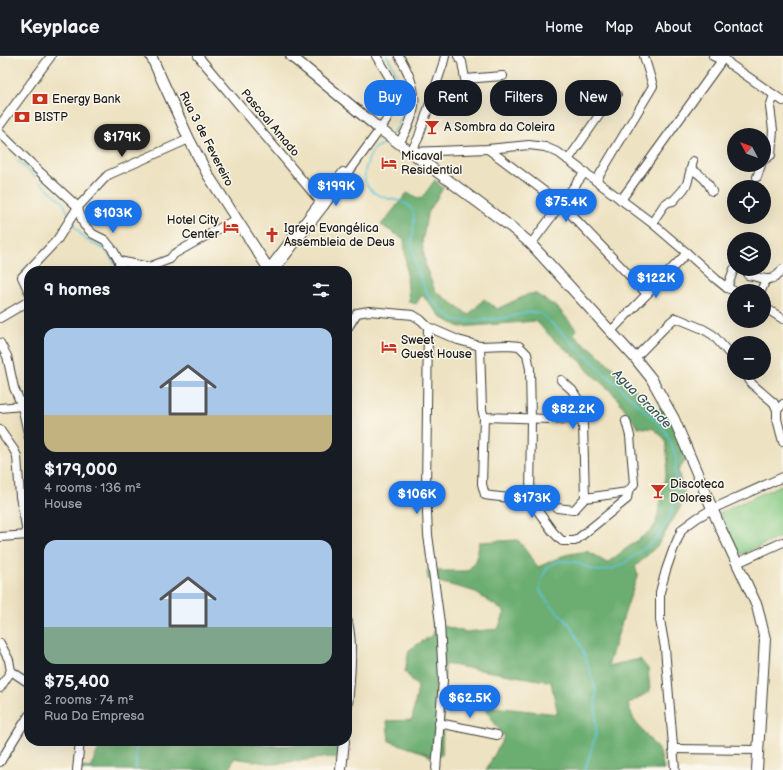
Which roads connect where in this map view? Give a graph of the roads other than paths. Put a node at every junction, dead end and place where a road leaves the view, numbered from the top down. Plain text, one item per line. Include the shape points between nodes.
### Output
1 (51, 56) edge
2 (151, 56) edge
3 (198, 56) edge
4 (291, 56) edge
5 (376, 56) edge
6 (399, 56) edge
7 (445, 56) edge
8 (458, 56) edge
9 (644, 56) edge
10 (712, 56) edge
11 (724, 57) edge
12 (503, 76) dead end
13 (774, 95) junction
14 (783, 101) edge
15 (599, 116) edge
16 (0, 125) edge
17 (379, 128) junction
18 (0, 133) edge
19 (189, 139) junction
20 (399, 143) junction
21 (488, 149) junction
22 (411, 152) junction
23 (771, 155) edge
24 (568, 160) junction
25 (584, 172) junction
26 (759, 172) edge
27 (757, 177) dead end
28 (596, 181) junction
29 (712, 191) dead end
30 (621, 200) junction
31 (322, 204) junction
32 (561, 204) junction
33 (78, 207) junction
34 (236, 219) junction
35 (652, 223) junction
36 (531, 244) junction
37 (687, 253) junction
38 (119, 261) junction
39 (32, 266) edge
40 (120, 266) edge
41 (144, 266) edge
42 (151, 266) edge
43 (268, 266) edge
44 (274, 266) edge
45 (783, 269) edge
46 (751, 276) edge
47 (766, 279) junction
48 (764, 284) edge
49 (727, 287) edge
50 (647, 294) junction
51 (24, 304) edge
52 (771, 311) edge
53 (0, 318) edge
54 (783, 319) edge
55 (352, 321) edge
56 (428, 327) junction
57 (611, 331) junction
58 (0, 343) edge
59 (480, 346) junction
60 (727, 350) edge
61 (635, 358) junction
62 (561, 380) dead end
63 (749, 380) edge
64 (24, 404) edge
65 (783, 404) edge
66 (24, 407) edge
67 (0, 408) edge
68 (777, 410) junction
69 (484, 417) junction
70 (531, 419) junction
71 (626, 421) dead end
72 (583, 424) junction
73 (0, 430) edge
74 (783, 442) edge
75 (783, 477) edge
76 (628, 492) junction
77 (585, 498) junction
78 (530, 500) junction
79 (557, 508) dead end
80 (712, 509) junction
81 (24, 516) edge
82 (24, 535) edge
83 (0, 537) edge
84 (783, 543) edge
85 (737, 563) junction
86 (0, 643) edge
87 (11, 671) junction
88 (24, 679) edge
89 (0, 688) edge
90 (439, 723) junction
91 (24, 724) edge
92 (497, 735) dead end
93 (79, 746) edge
94 (343, 746) edge
95 (673, 749) junction
96 (758, 750) junction
97 (0, 762) edge
98 (77, 770) edge
99 (341, 770) edge
100 (436, 770) edge
101 (675, 770) edge
102 (757, 770) edge

1 - 16 street
2 - 19 main road, Rua 3 de Fevereiro
3 - 31 street, Pascoal Amado
4 - 17 main road
5 - 17 street via 389,76 394,90 393,104 386,121
6 - 20 street via 409,75 415,98 411,122
7 - 22 street via 418,139
8 - 12 street via 462,62 465,79
9 - 28 street via 653,86
10 - 11 street
11 - 13 street via 731,66
11 - 30 street
13 - 14 street
13 - 23 street via 770,107 773,130
15 - 24 street
17 - 20 main road
17 - 31 street
18 - 33 street
19 - 33 street via 108,175
19 - 34 main road, Rua 3 de Fevereiro
20 - 22 main road
21 - 22 street
21 - 24 street via 529,145 545,147
21 - 32 street
22 - 36 main road
24 - 25 street
25 - 28 street
25 - 32 street
26 - 27 street
28 - 30 street
29 - 35 street via 692,165 683,190 673,201 664,205
30 - 35 street
31 - 44 street
32 - 36 street
32 - 50 street
33 - 38 street via 84,225 93,234 105,240
33 - 39 street via 57,240
34 - 42 street via 174,254 170,259
34 - 43 main road, Rua 3 de Fevereiro
35 - 37 street
36 - 57 main road
37 - 49 street
37 - 50 street
38 - 40 street
38 - 41 street
45 - 47 street via 775,277
46 - 47 street
47 - 48 street
50 - 57 street
51 - 53 street
52 - 54 street
55 - 56 street via 357,313 369,311 413,316
56 - 59 street
56 - 90 street via 426,490 428,535 440,623 443,680
57 - 61 main road
58 - 64 street via 7,356 14,388
59 - 69 street
59 - 70 street via 519,346 527,354 530,369
60 - 61 street via 713,335 675,318
61 - 80 main road via 651,378 674,419
62 - 72 street via 572,390 581,404
63 - 68 street via 774,403
65 - 68 street
66 - 67 street
68 - 74 street via 776,419
69 - 70 street
69 - 78 street via 482,484 485,495
70 - 72 street via 580,420
70 - 78 street
71 - 76 street via 630,436 634,484
72 - 77 street
73 - 81 street via 17,456
75 - 80 street
76 - 77 street
76 - 78 street via 627,499 575,541 562,541
77 - 79 street via 574,510
80 - 85 main road
80 - 95 street via 682,529 660,592 660,620 665,648
82 - 83 street
84 - 85 street
85 - 96 main road via 757,606 765,639
86 - 87 street via 9,660
87 - 88 street
87 - 89 street
90 - 92 street
90 - 100 street
91 - 97 street
93 - 98 street
94 - 99 main road
95 - 96 street
95 - 101 street
96 - 102 main road

